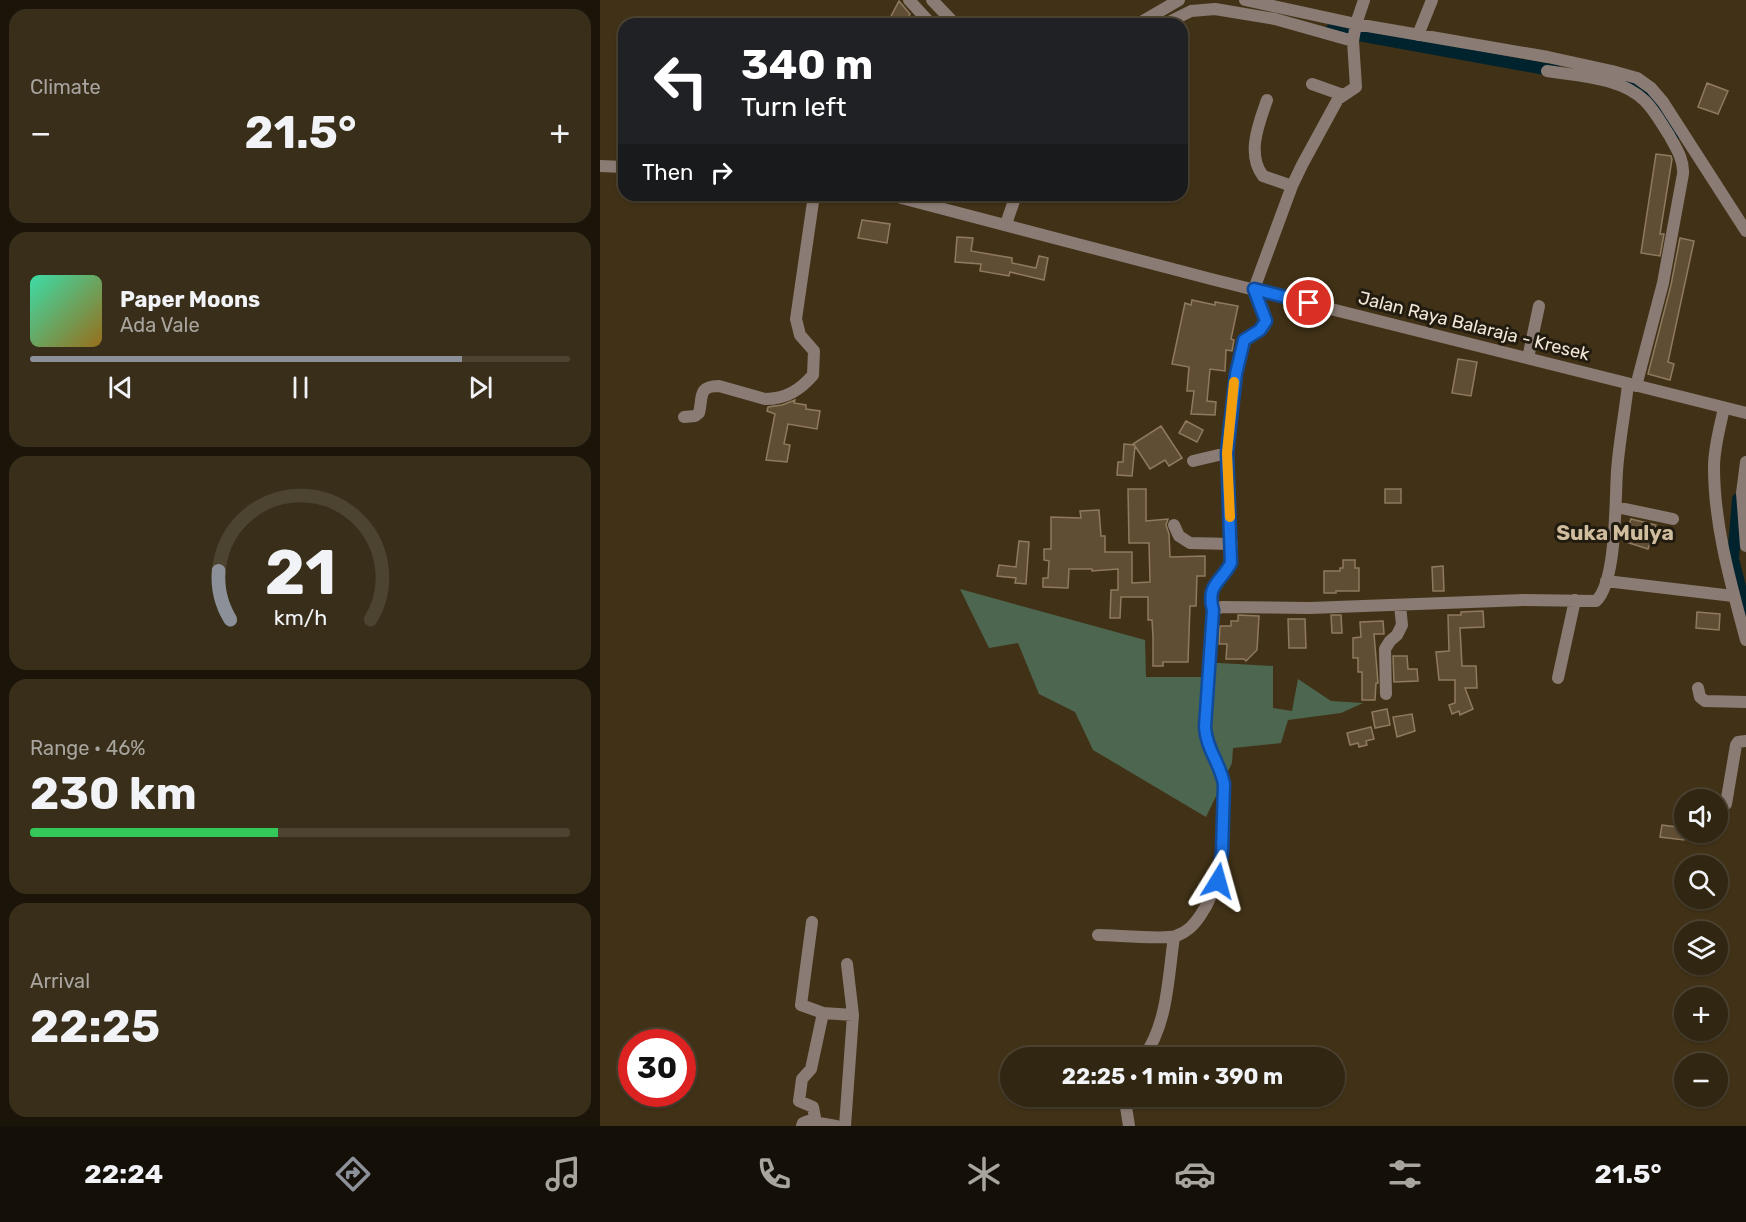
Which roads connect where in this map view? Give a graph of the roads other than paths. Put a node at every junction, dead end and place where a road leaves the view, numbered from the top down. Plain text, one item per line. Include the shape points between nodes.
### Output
1 (909, 0) edge
2 (932, 0) edge
3 (1179, 0) edge
4 (1245, 0) edge
5 (1364, 0) edge
6 (1431, 0) edge
7 (926, 18) edge
8 (949, 18) edge
9 (1147, 18) edge
10 (1177, 18) edge
11 (1355, 33) junction
12 (1418, 35) junction
13 (1547, 72) dead end
14 (1312, 84) dead end
15 (1343, 95) junction
16 (1267, 100) dead end
17 (600, 166) edge
18 (618, 167) edge
19 (1292, 186) junction
20 (813, 201) edge
21 (916, 201) edge
22 (1014, 201) edge
23 (1006, 224) junction
24 (1746, 231) edge
25 (1254, 289) junction
26 (1539, 306) dead end
27 (1528, 358) junction
28 (1632, 385) junction
29 (1735, 410) edge
30 (684, 417) dead end
31 (1227, 453) junction
32 (1193, 461) dead end
33 (1746, 462) edge
34 (1616, 507) junction
35 (1673, 519) dead end
36 (1174, 525) dead end
37 (1232, 544) junction
38 (1746, 546) edge
39 (1606, 581) junction
40 (1739, 598) edge
41 (1575, 600) junction
42 (1400, 605) junction
43 (1213, 610) junction
44 (1746, 640) edge
45 (1558, 678) dead end
46 (1698, 688) dead end
47 (1386, 694) dead end
48 (1746, 702) edge
49 (1746, 741) edge
50 (1728, 792) edge
51 (812, 922) dead end
52 (1098, 935) dead end
53 (1174, 937) junction
54 (847, 964) dead end
55 (823, 1013) junction
56 (853, 1015) junction
57 (1151, 1047) edge
58 (1126, 1107) edge
59 (816, 1123) junction
60 (802, 1126) edge
61 (836, 1126) edge
62 (845, 1126) edge
63 (1129, 1126) edge

1 - 7 street
2 - 8 street
3 - 9 street
4 - 11 street
5 - 11 street
6 - 12 street
10 - 11 street via 1191,11 1215,9
11 - 12 street
11 - 15 street via 1357,85
12 - 24 street via 1548,57 1637,78 1663,102
13 - 28 street via 1619,85 1637,94 1656,115 1682,162 1663,283
14 - 15 street
15 - 19 street
16 - 19 street via 1255,142 1256,162 1263,176
17 - 18 street
19 - 25 street
20 - 30 street via 796,319 800,335 814,351 813,375 797,392 772,399 711,386 704,390 699,413
21 - 23 street, Jalan Raya Balaraja - Kresek
22 - 23 street
23 - 25 street, Jalan Raya Balaraja - Kresek
25 - 27 street, Jalan Raya Balaraja - Kresek
25 - 31 street via 1266,321 1242,344
26 - 27 street
27 - 28 street, Jalan Raya Balaraja - Kresek
28 - 29 street, Jalan Raya Balaraja - Kresek
28 - 34 street via 1617,470
29 - 40 street via 1717,441 1714,466 1719,526
31 - 32 street
31 - 37 street
33 - 38 street via 1742,493
34 - 35 street
34 - 39 street
36 - 37 street via 1179,536 1190,543
37 - 43 street via 1231,563 1214,585 1210,602
39 - 40 street
39 - 41 street via 1596,601
40 - 44 street
41 - 42 street
41 - 45 street
42 - 43 street
42 - 47 street via 1402,625 1385,649
43 - 53 street via 1205,727 1224,784 1222,852 1218,881 1207,906 1191,929
46 - 48 street via 1705,701
49 - 50 street via 1736,745
51 - 55 street via 801,1005
52 - 53 street
53 - 57 street via 1160,1023
54 - 56 street
55 - 56 street
55 - 59 street via 812,1069 802,1079 799,1101 813,1107
56 - 62 street
58 - 63 street
59 - 60 street via 805,1122
59 - 61 street

